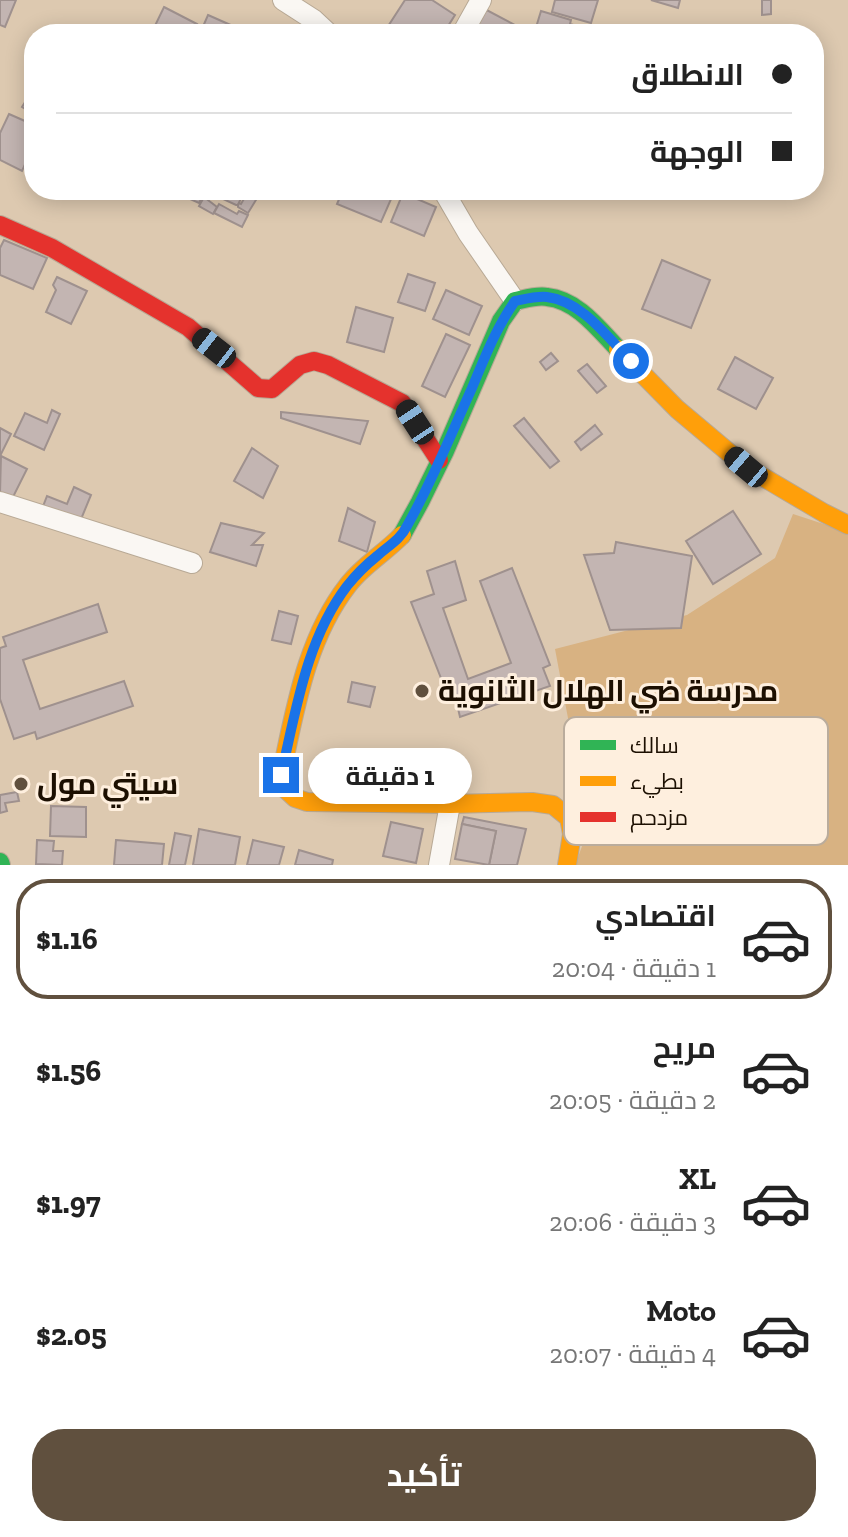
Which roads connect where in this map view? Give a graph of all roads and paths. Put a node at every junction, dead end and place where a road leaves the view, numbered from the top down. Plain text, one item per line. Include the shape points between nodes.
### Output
1 (283, 0) edge
2 (481, 0) edge
3 (318, 24) edge
4 (468, 24) edge
5 (449, 200) edge
6 (0, 225) edge
7 (515, 301) junction
8 (439, 460) junction
9 (0, 502) edge
10 (848, 525) edge
11 (192, 563) dead end
12 (450, 804) junction
13 (564, 814) edge
14 (570, 845) edge
15 (439, 865) edge
16 (567, 865) edge

1 - 3 street
2 - 4 street
5 - 7 street
6 - 8 street via 52,248 188,327 258,388 272,389 300,365 314,361 402,403
7 - 8 street via 501,321
7 - 10 street via 545,296 570,303 677,409 746,467
8 - 12 street via 406,530 349,585 323,628 303,679 281,785 307,802
9 - 11 street
12 - 13 street via 532,802 553,805
12 - 15 street
14 - 16 street

